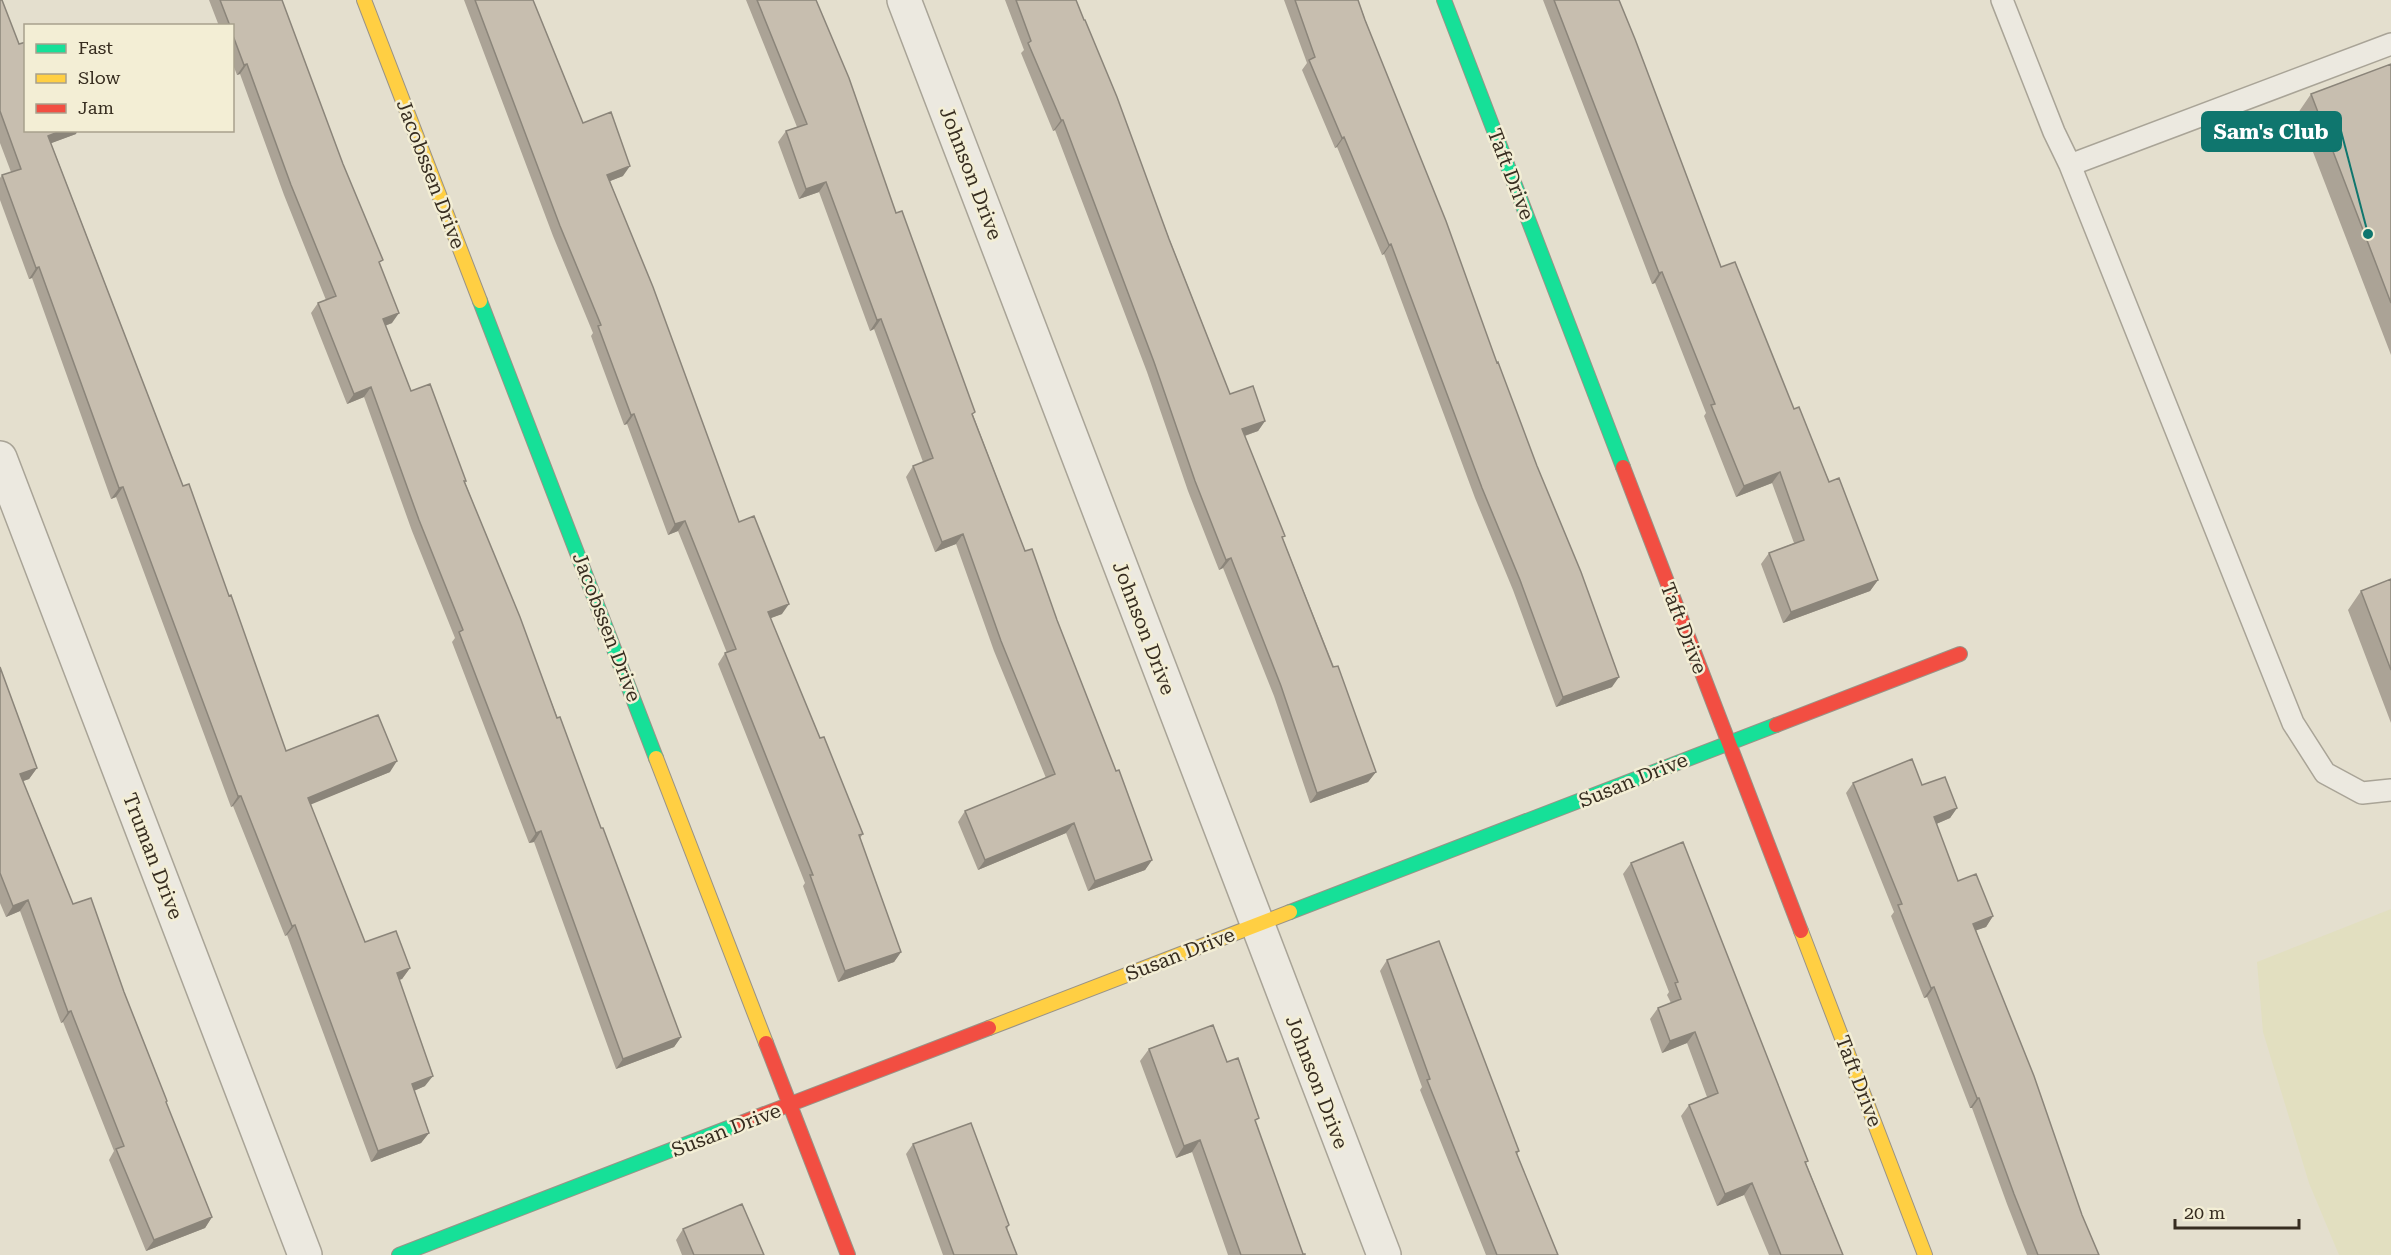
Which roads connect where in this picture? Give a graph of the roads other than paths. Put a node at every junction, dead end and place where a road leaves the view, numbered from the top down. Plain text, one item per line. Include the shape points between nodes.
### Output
1 (364, 0) edge
2 (904, 0) edge
3 (1444, 0) edge
4 (2002, 0) edge
5 (2391, 44) edge
6 (2070, 165) junction
7 (0, 458) edge
8 (1960, 654) dead end
9 (1728, 742) junction
10 (2391, 790) edge
11 (1257, 925) junction
12 (792, 1105) junction
13 (305, 1255) edge
14 (399, 1255) edge
15 (848, 1255) edge
16 (1384, 1255) edge
17 (1925, 1255) edge

1 - 12 street, Jacobssen Drive
2 - 11 street, Johnson Drive
3 - 9 street, Taft Drive
4 - 6 lane
5 - 6 lane
6 - 10 lane via 2293,723 2325,773 2362,793
7 - 13 street, Truman Drive
8 - 9 street, Susan Drive
9 - 11 street, Susan Drive
9 - 17 street, Taft Drive
11 - 12 street, Susan Drive
11 - 16 street, Johnson Drive
12 - 14 street, Susan Drive
12 - 15 street, Jacobssen Drive

